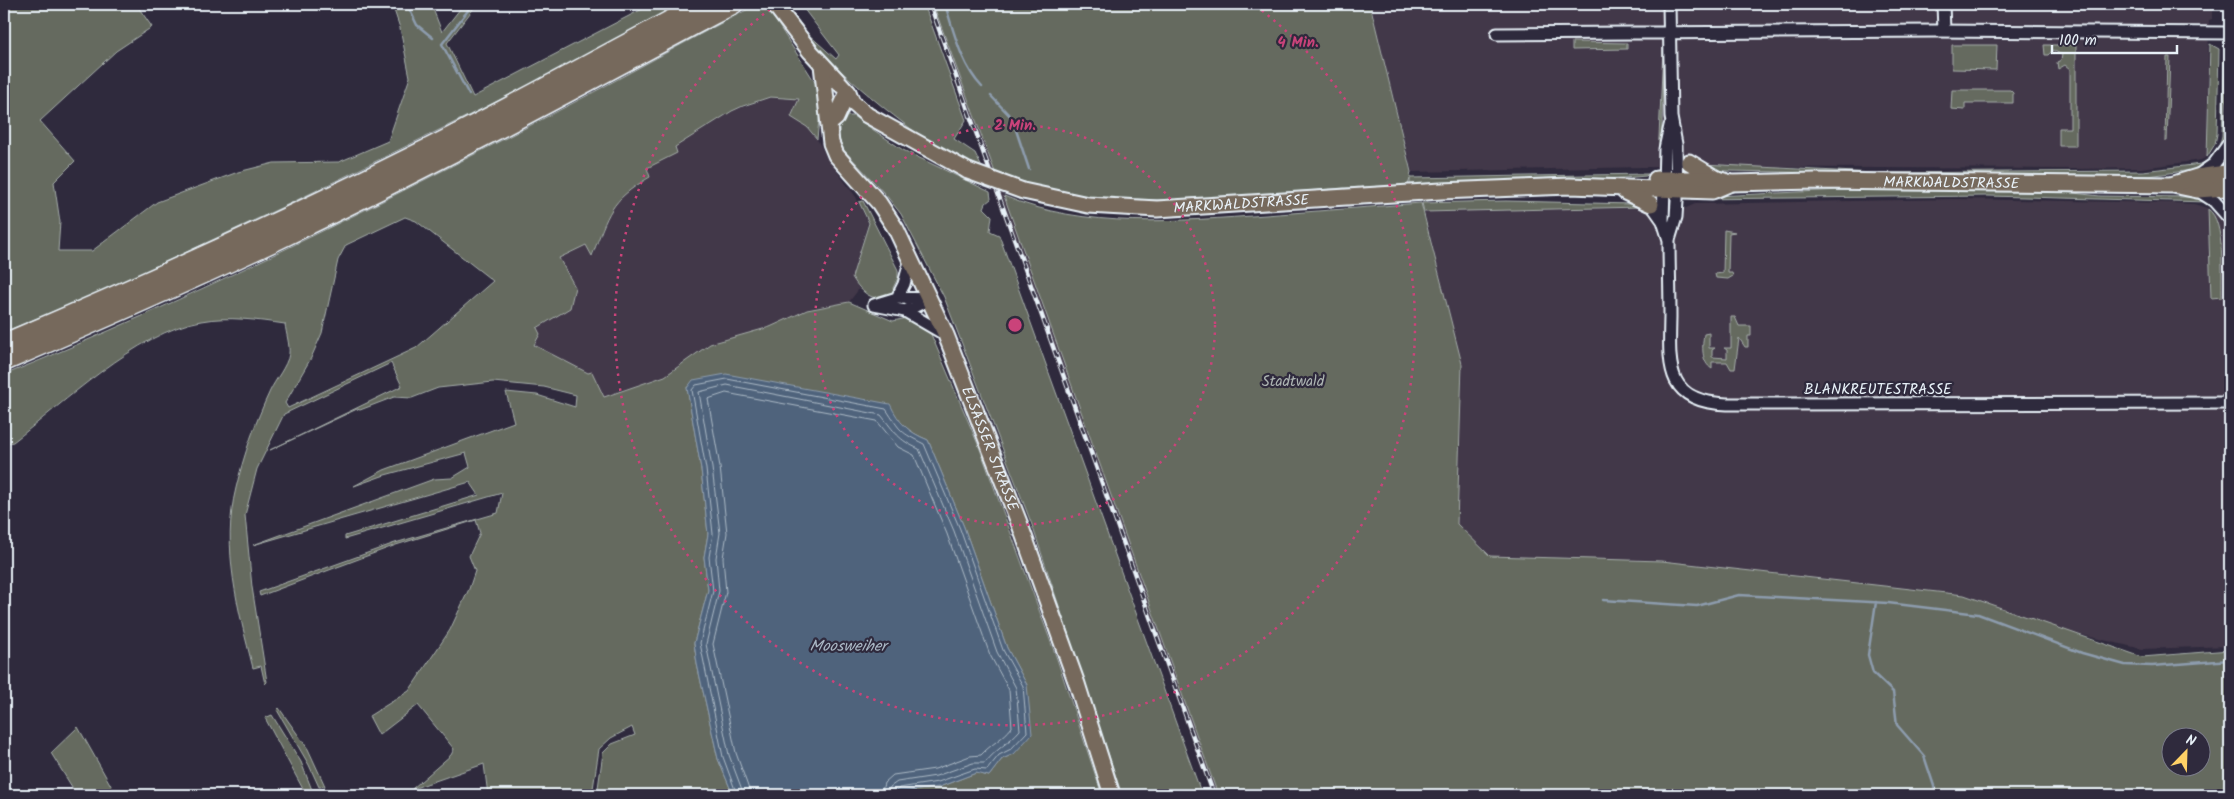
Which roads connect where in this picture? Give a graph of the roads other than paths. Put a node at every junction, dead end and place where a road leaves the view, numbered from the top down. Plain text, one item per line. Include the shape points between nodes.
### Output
1 (700, 4) edge
2 (734, 4) edge
3 (774, 4) edge
4 (1669, 4) edge
5 (1944, 4) edge
6 (1944, 31) junction
7 (1669, 33) junction
8 (2230, 33) edge
9 (1497, 34) dead end
10 (822, 65) junction
11 (848, 92) junction
12 (828, 108) junction
13 (1671, 117) junction
14 (829, 124) junction
15 (2230, 142) edge
16 (1676, 144) junction
17 (1689, 162) joint
18 (2229, 180) edge
19 (1724, 181) junction
20 (2197, 183) junction
21 (1671, 185) junction
22 (1615, 186) junction
23 (1651, 204) joint
24 (2230, 219) edge
25 (1663, 221) junction
26 (1669, 240) junction
27 (911, 258) junction
28 (897, 298) junction
29 (930, 299) junction
30 (905, 310) junction
31 (946, 335) junction
32 (4, 343) edge
33 (4, 362) edge
34 (2230, 403) edge
35 (1112, 795) edge

1 - 32 highway via 419,153 112,298
2 - 33 highway via 571,92 276,241
3 - 10 main road, MARKWALDSTRASSE
4 - 7 street
5 - 6 street
6 - 7 street
6 - 8 street
7 - 9 street
7 - 13 street
10 - 11 main road, MARKWALDSTRASSE
10 - 12 main road, ELSÄSSER STRASSE
11 - 12 main road via 836,96
11 - 14 main road via 836,118
11 - 22 main road, MARKWALDSTRASSE, bridge via 852,102 867,115 968,171 1023,192 1088,205 1157,209 1441,191
12 - 14 main road, ELSÄSSER STRASSE
13 - 16 street
13 - 21 street via 1665,149
14 - 27 main road, ELSÄSSER STRASSE via 830,143 836,155 879,203
15 - 20 street
16 - 17 street
16 - 21 street
17 - 19 main road
18 - 20 main road, MARKWALDSTRASSE
19 - 20 main road, MARKWALDSTRASSE
19 - 21 main road, MARKWALDSTRASSE
20 - 24 street
21 - 22 main road, MARKWALDSTRASSE via 1624,182
21 - 25 street, BLANKREUTESTRASSE
21 - 26 street, BLANKREUTESTRASSE via 1676,217
22 - 23 main road
23 - 25 street, BLANKREUTESTRASSE
25 - 26 street, BLANKREUTESTRASSE
26 - 34 street, BLANKREUTESTRASSE via 1670,366 1685,390 1710,402
27 - 28 street
27 - 29 main road, ELSÄSSER STRASSE
28 - 29 street
28 - 30 street via 874,305
29 - 30 street
29 - 31 main road, ELSÄSSER STRASSE
30 - 31 street
31 - 35 main road, ELSÄSSER STRASSE via 1020,525 1077,684

